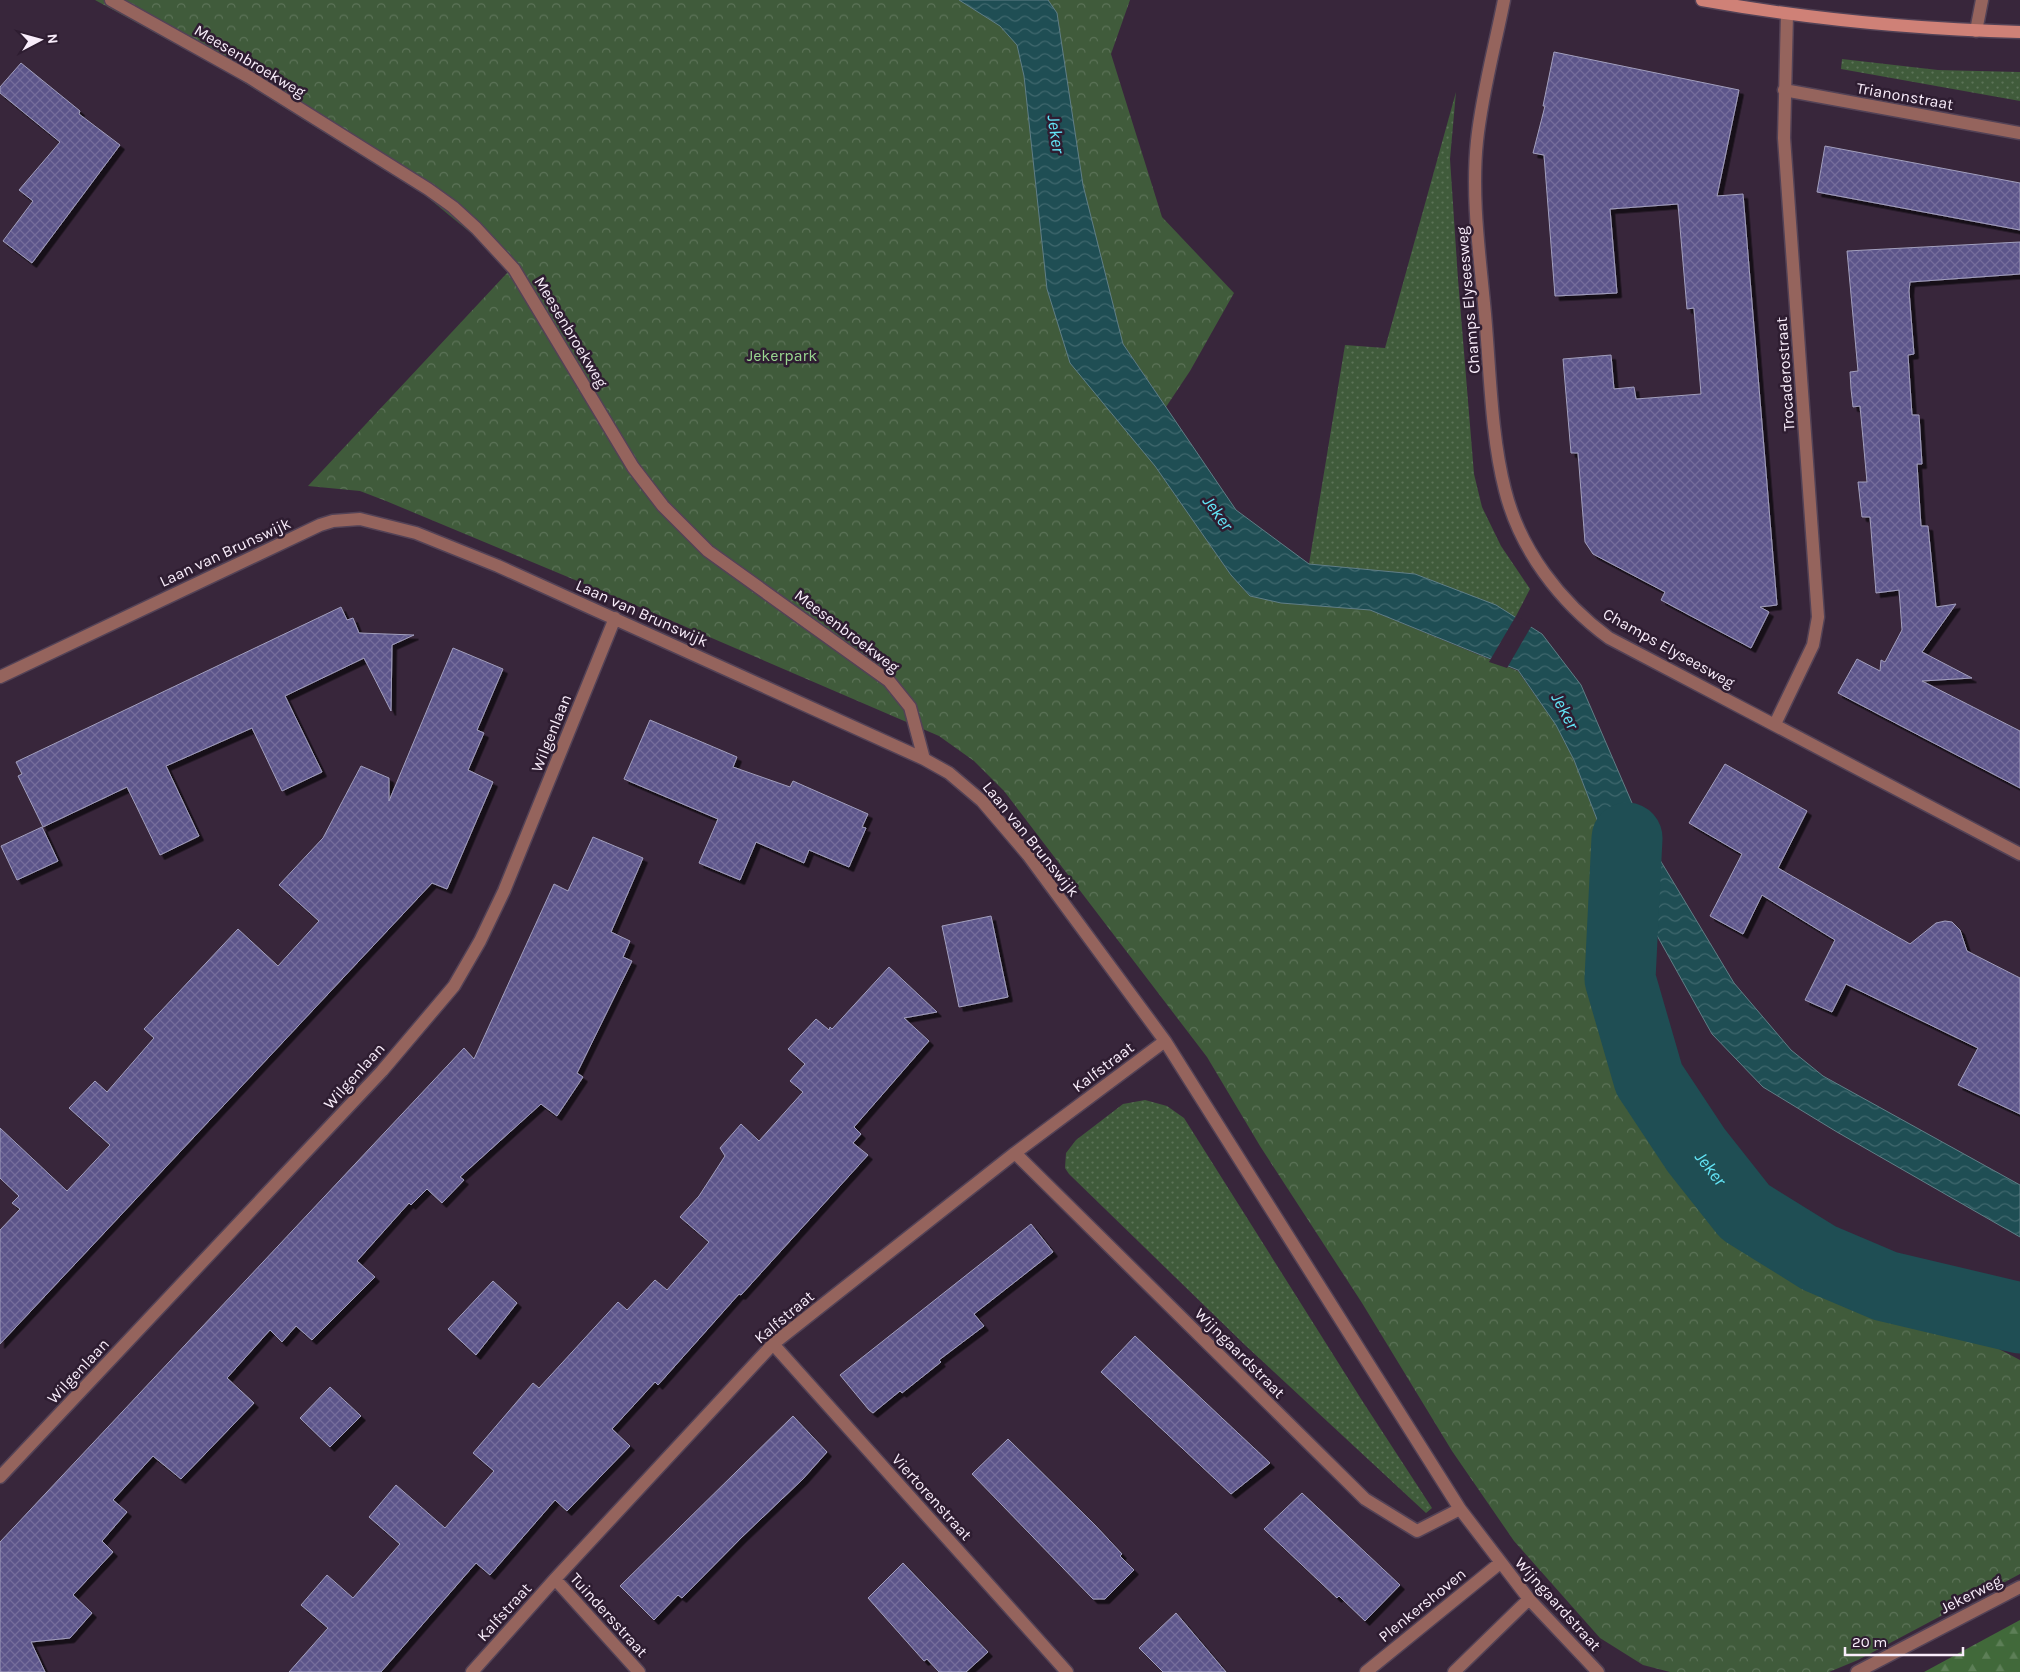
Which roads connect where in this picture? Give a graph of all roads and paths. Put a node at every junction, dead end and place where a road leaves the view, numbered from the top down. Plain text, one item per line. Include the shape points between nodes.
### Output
1 (112, 0) edge
2 (1504, 0) edge
3 (1702, 0) edge
4 (1982, 0) edge
5 (1787, 14) junction
6 (1976, 31) junction
7 (2020, 32) edge
8 (1784, 90) junction
9 (2020, 133) edge
10 (615, 618) junction
11 (0, 676) edge
12 (1775, 724) junction
13 (924, 759) junction
14 (2020, 854) edge
15 (1165, 1041) junction
16 (1015, 1153) junction
17 (773, 1344) junction
18 (0, 1478) edge
19 (1460, 1509) junction
20 (1500, 1563) junction
21 (555, 1579) junction
22 (2020, 1587) edge
23 (1529, 1600) junction
24 (472, 1672) edge
25 (639, 1672) edge
26 (1067, 1672) edge
27 (1366, 1672) edge
28 (1454, 1672) edge
29 (1598, 1672) edge
30 (1857, 1672) edge

1 - 13 street, Meesenbroekweg via 249,77 428,189 476,228 514,269 633,467 663,506 708,551 890,681 910,707
2 - 12 street, Champs Elyseesweg via 1480,114 1475,187 1497,445 1512,513 1548,578 1587,622 1609,638
3 - 5 main road
4 - 6 street
5 - 6 main road
5 - 8 street, Trocaderostraat
6 - 7 main road
8 - 9 street, Trianonstraat
8 - 12 street, Trocaderostraat via 1784,138 1818,617 1813,645
10 - 11 street, Laan van Brunswijk via 416,533 371,521 346,519 320,525
10 - 13 street, Laan van Brunswijk
10 - 18 street, Wilgenlaan via 504,891 454,986 382,1071
12 - 14 street, Champs Elyseesweg
13 - 15 street, Laan van Brunswijk via 949,773 982,801 1028,855
15 - 16 street, Kalfstraat
15 - 19 street, Wijngaardstraat
16 - 17 street, Kalfstraat
16 - 19 street, Wijngaardstraat via 1365,1500 1417,1531
17 - 21 street, Kalfstraat
17 - 26 street, Viertorenstraat
19 - 20 street, Wijngaardstraat
20 - 23 street, Wijngaardstraat
20 - 27 street, Plenkershoven
21 - 24 street, Kalfstraat
21 - 25 street, Tuindersstraat
22 - 30 street, Jekerweg
23 - 28 street
23 - 29 street, Wijngaardstraat

